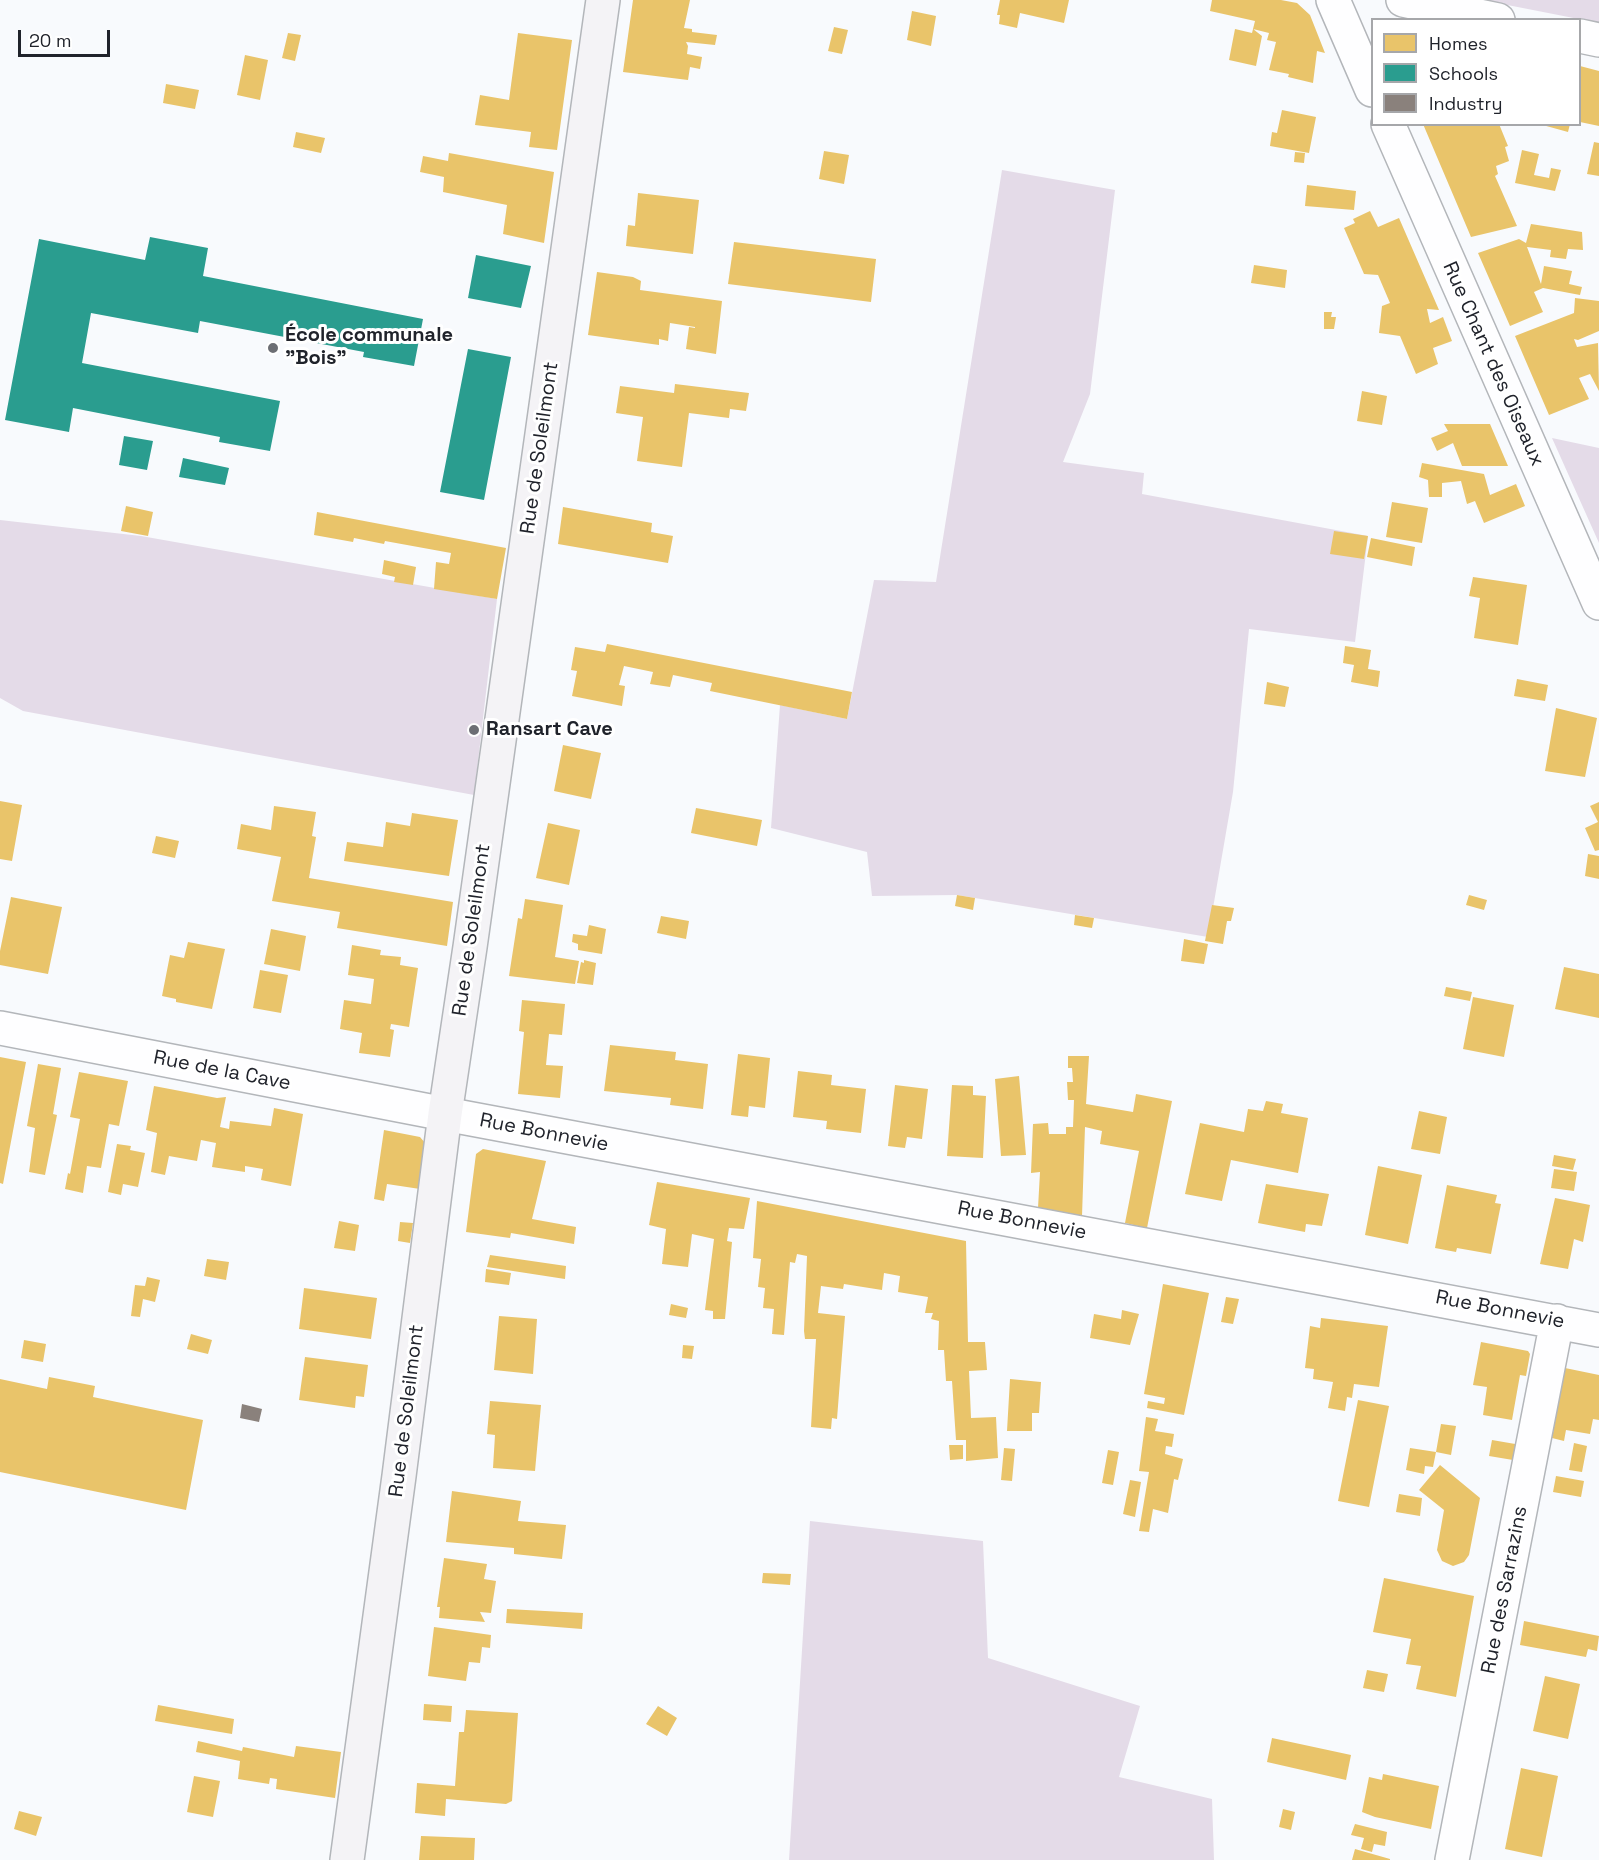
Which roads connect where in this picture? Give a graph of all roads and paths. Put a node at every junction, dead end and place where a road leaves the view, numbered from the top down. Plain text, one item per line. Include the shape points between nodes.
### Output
1 (603, 0) edge
2 (1333, 0) edge
3 (1403, 0) edge
4 (1488, 18) edge
5 (1581, 36) edge
6 (1599, 40) edge
7 (1371, 88) edge
8 (1389, 126) edge
9 (1599, 603) edge
10 (0, 1028) edge
11 (445, 1114) junction
12 (1557, 1321) junction
13 (1599, 1330) edge
14 (347, 1860) edge
15 (1452, 1860) edge

1 - 11 street, Rue de Soleilmont
2 - 7 street
3 - 4 street
5 - 6 street
8 - 9 street, Rue Chant des Oiseaux
10 - 11 street, Rue de la Cave
11 - 12 street, Rue Bonnevie
11 - 14 street, Rue de Soleilmont
12 - 13 street, Rue Bonnevie
12 - 15 street, Rue des Sarrazins

